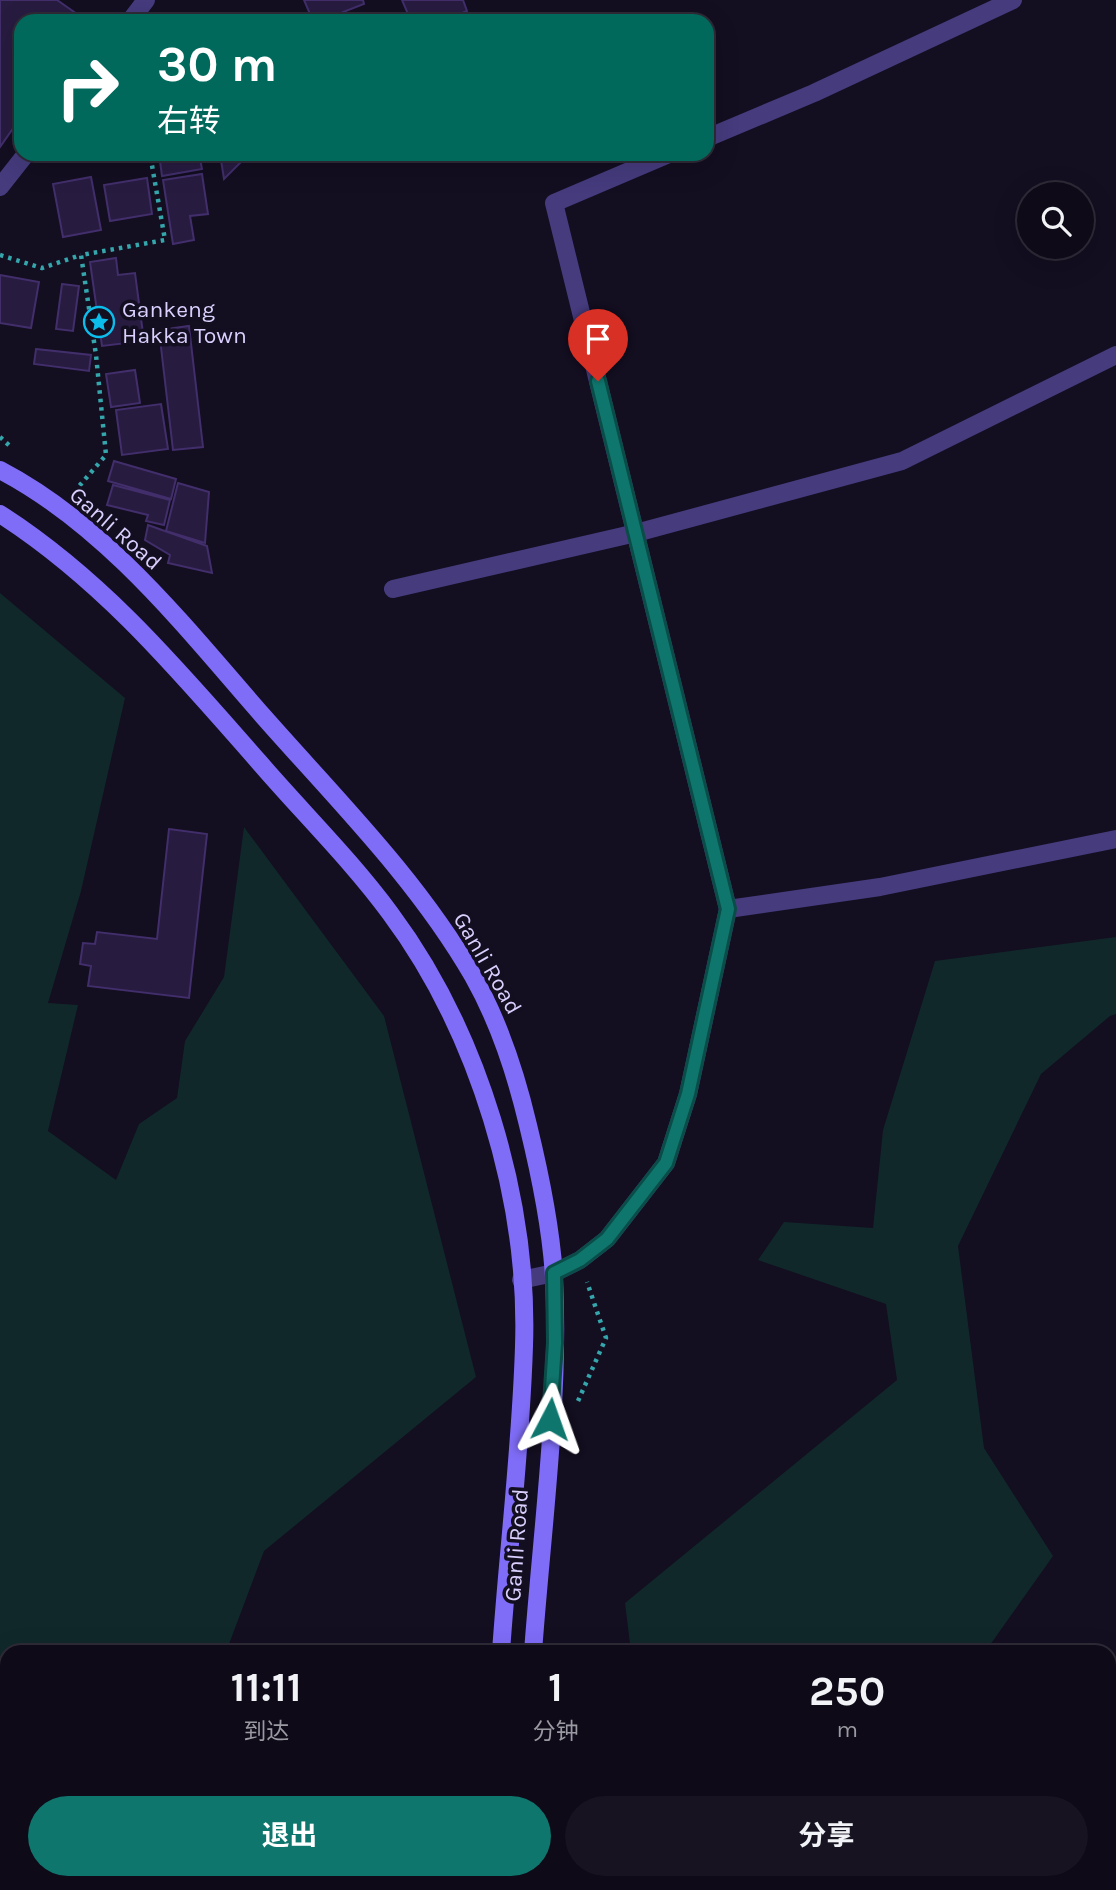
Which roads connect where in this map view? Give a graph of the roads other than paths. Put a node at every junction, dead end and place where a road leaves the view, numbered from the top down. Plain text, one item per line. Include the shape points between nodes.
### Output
1 (146, 0) edge
2 (1013, 0) edge
3 (135, 14) edge
4 (714, 135) edge
5 (20, 161) edge
6 (653, 161) edge
7 (0, 187) edge
8 (1116, 355) edge
9 (0, 470) edge
10 (0, 514) edge
11 (636, 533) junction
12 (393, 589) dead end
13 (1116, 839) edge
14 (728, 909) junction
15 (554, 1273) junction
16 (521, 1280) junction
17 (502, 1645) edge
18 (533, 1645) edge

1 - 3 street
2 - 4 street
5 - 7 street
6 - 11 street via 554,203
8 - 11 street via 902,461
9 - 15 main road, Ganli Road via 67,514 123,562 404,877 442,927 489,1009 519,1085
10 - 16 main road, Ganli Road via 40,539 146,633 390,912 429,972 484,1095 514,1219
11 - 12 street
11 - 14 street
13 - 14 street via 880,887
14 - 15 street via 688,1094 666,1163 607,1239
15 - 16 street
15 - 18 main road, Ganli Road via 555,1343
16 - 17 main road, Ganli Road via 524,1344

